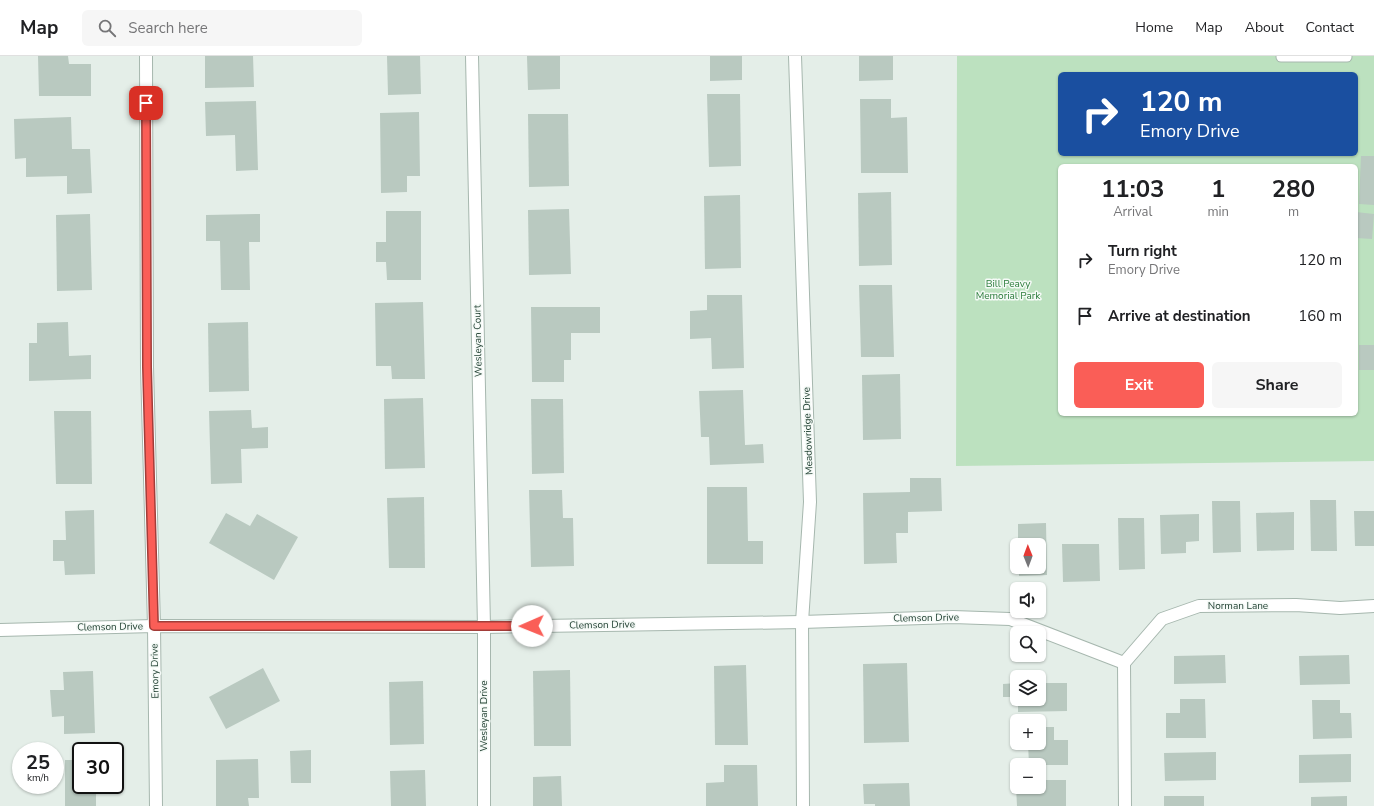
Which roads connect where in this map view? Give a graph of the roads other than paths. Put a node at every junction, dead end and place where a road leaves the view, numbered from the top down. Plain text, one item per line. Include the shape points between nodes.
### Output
1 (146, 56) edge
2 (472, 56) edge
3 (795, 56) edge
4 (1281, 57) dead end
5 (1347, 57) edge
6 (1374, 606) edge
7 (802, 622) junction
8 (154, 626) junction
9 (484, 627) junction
10 (0, 630) edge
11 (1124, 663) junction
12 (156, 806) edge
13 (484, 806) edge
14 (803, 806) edge
15 (1125, 806) edge

1 - 8 street, Emory Drive via 147,367
2 - 9 street, Wesleyan Court
3 - 7 street, Meadowridge Drive via 810,502
4 - 5 lane
6 - 11 street, Norman Lane via 1199,606 1162,619
7 - 9 street, Clemson Drive
7 - 11 street, Clemson Drive via 953,617 1010,620
7 - 14 street, Meadowridge Drive
8 - 9 street, Clemson Drive
8 - 10 street, Clemson Drive
8 - 12 street, Emory Drive
9 - 13 street, Wesleyan Drive
11 - 15 street

